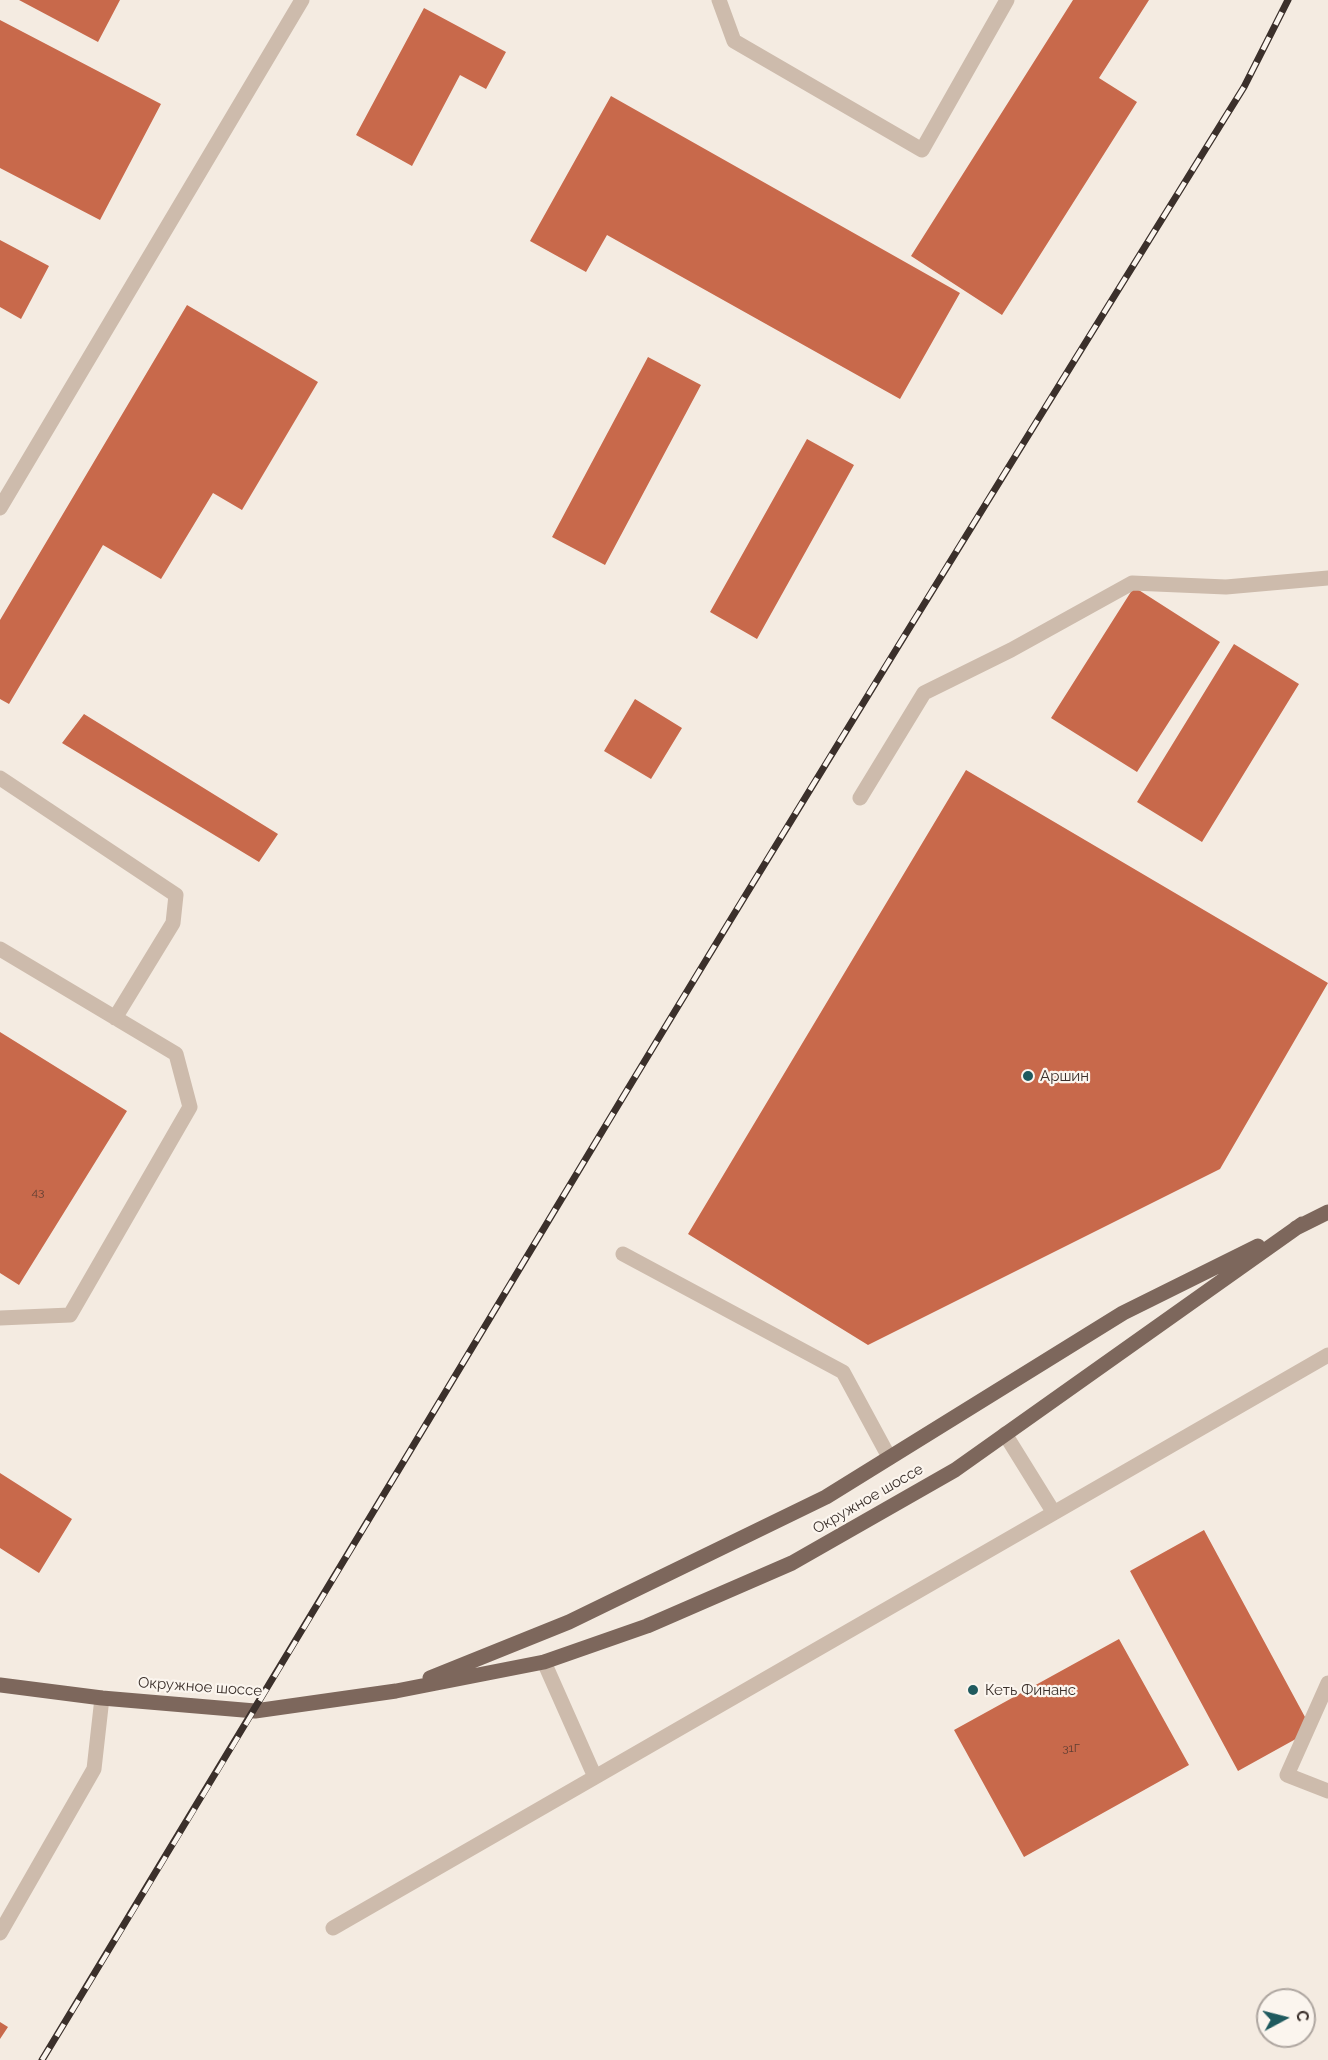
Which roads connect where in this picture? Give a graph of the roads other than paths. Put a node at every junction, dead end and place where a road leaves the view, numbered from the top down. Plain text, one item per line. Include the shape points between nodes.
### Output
1 (302, 0) edge
2 (719, 0) edge
3 (1007, 0) edge
4 (0, 508) edge
5 (1328, 578) edge
6 (0, 778) edge
7 (860, 798) dead end
8 (0, 949) edge
9 (115, 1018) junction
10 (1328, 1212) edge
11 (1302, 1224) junction
12 (623, 1254) dead end
13 (0, 1318) edge
14 (1328, 1355) edge
15 (1005, 1434) junction
16 (889, 1457) junction
17 (1054, 1513) junction
18 (544, 1662) junction
19 (1328, 1683) edge
20 (0, 1685) edge
21 (396, 1691) junction
22 (102, 1698) junction
23 (595, 1777) junction
24 (1328, 1791) edge
25 (333, 1928) dead end
26 (0, 1932) edge

1 - 4 lane
2 - 3 lane via 734,41 922,150
5 - 7 lane via 1226,587 1132,583 924,693
6 - 9 lane via 176,895 172,923
8 - 9 lane
9 - 13 lane via 176,1053 190,1107 70,1316
10 - 11 main road, Окружное шоссе
11 - 15 main road, Окружное шоссе
11 - 16 main road, Окружное шоссе via 1123,1313
12 - 16 lane via 843,1372
14 - 17 lane
15 - 17 lane
15 - 18 main road, Окружное шоссе via 955,1470 792,1563 647,1626
16 - 21 main road, Окружное шоссе via 826,1497 568,1622
17 - 23 lane
18 - 21 main road, Окружное шоссе
18 - 23 lane
19 - 24 lane via 1287,1775
20 - 22 main road, Окружное шоссе
21 - 22 main road, Окружное шоссе via 255,1711
22 - 26 lane via 94,1769
23 - 25 lane

